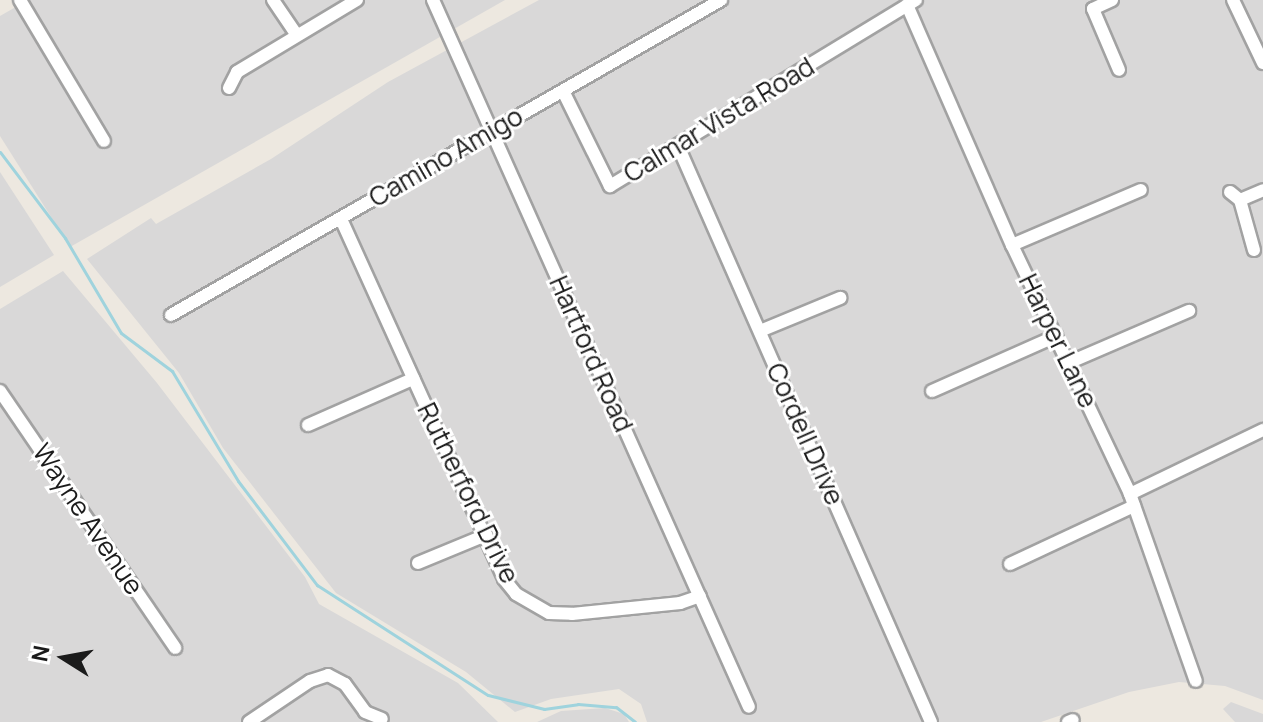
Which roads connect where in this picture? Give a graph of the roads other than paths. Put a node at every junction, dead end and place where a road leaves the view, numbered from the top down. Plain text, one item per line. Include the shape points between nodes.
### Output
1 (20, 0) edge
2 (273, 0) edge
3 (357, 0) edge
4 (433, 0) edge
5 (721, 0) edge
6 (1112, 0) edge
7 (1233, 0) edge
8 (912, 2) edge
9 (296, 34) junction
10 (1263, 63) edge
11 (1119, 70) dead end
12 (229, 88) dead end
13 (564, 93) junction
14 (490, 130) junction
15 (104, 141) dead end
16 (678, 146) junction
17 (1141, 190) dead end
18 (1263, 190) edge
19 (341, 219) junction
20 (1012, 245) junction
21 (1254, 250) dead end
22 (840, 298) dead end
23 (1189, 311) dead end
24 (171, 315) dead end
25 (760, 331) junction
26 (1056, 336) junction
27 (1068, 363) junction
28 (413, 379) junction
29 (0, 391) edge
30 (932, 391) dead end
31 (308, 425) dead end
32 (1263, 430) edge
33 (1132, 500) junction
34 (486, 535) junction
35 (418, 563) dead end
36 (1010, 564) dead end
37 (700, 596) junction
38 (175, 648) dead end
39 (1196, 681) dead end
40 (749, 707) dead end
41 (382, 719) dead end
42 (249, 722) edge
43 (931, 722) edge

1 - 15 street
2 - 9 street
3 - 9 street
4 - 14 street, Hartford Road
5 - 13 street, Camino Amigo
6 - 11 street via 1093,9
7 - 10 street
8 - 16 street, Calmar Vista Road
8 - 20 street, Harper Lane
9 - 12 street via 237,72
13 - 14 street, Camino Amigo
13 - 16 street, Calmar Vista Road via 610,186
14 - 19 street, Camino Amigo
14 - 37 street, Hartford Road
16 - 25 street, Cordell Drive
17 - 20 street
18 - 21 street via 1235,196
19 - 24 street, Camino Amigo
19 - 28 street, Rutherford Drive
20 - 26 street, Harper Lane
22 - 25 street
23 - 27 street
25 - 43 street, Cordell Drive
26 - 27 street, Harper Lane
26 - 30 street
27 - 33 street, Harper Lane
28 - 31 street
28 - 34 street, Rutherford Drive
29 - 38 street, Wayne Avenue
32 - 33 street
33 - 36 street
33 - 39 street, Harper Lane
34 - 35 street
34 - 37 street, Rutherford Drive via 516,594 549,613 680,603
37 - 40 street, Hartford Road
41 - 42 street via 365,712 345,684 328,675

